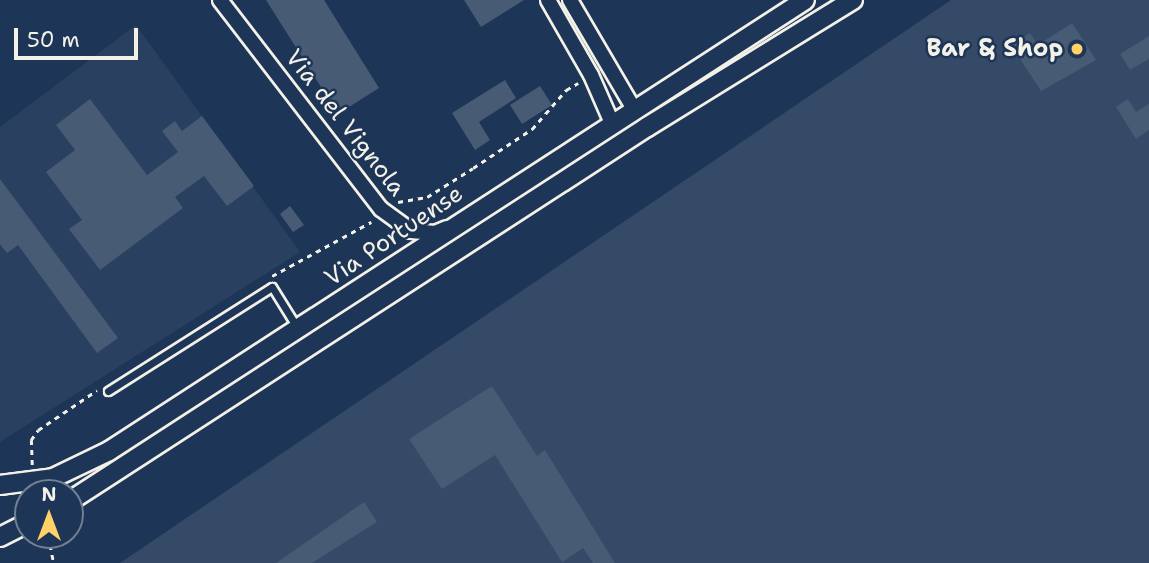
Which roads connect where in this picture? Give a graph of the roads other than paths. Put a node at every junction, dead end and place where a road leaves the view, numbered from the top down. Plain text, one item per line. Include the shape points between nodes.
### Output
1 (220, 0) edge
2 (548, 0) edge
3 (570, 0) edge
4 (805, 0) edge
5 (853, 0) edge
6 (634, 109) junction
7 (612, 123) junction
8 (455, 225) junction
9 (298, 330) junction
10 (106, 388) road end
11 (0, 485) edge
12 (84, 492) edge

1 - 8 street, Via del Vignola via 383,210 414,232 435,233
2 - 7 street via 591,75
3 - 6 street
4 - 6 street, Via Portuense
5 - 12 street, Via Portuense via 647,127
6 - 7 street, Via Portuense
7 - 8 street, Via Portuense
8 - 9 street, Via Portuense
9 - 10 lane via 272,286
9 - 11 street, Via Portuense via 81,467 35,481

